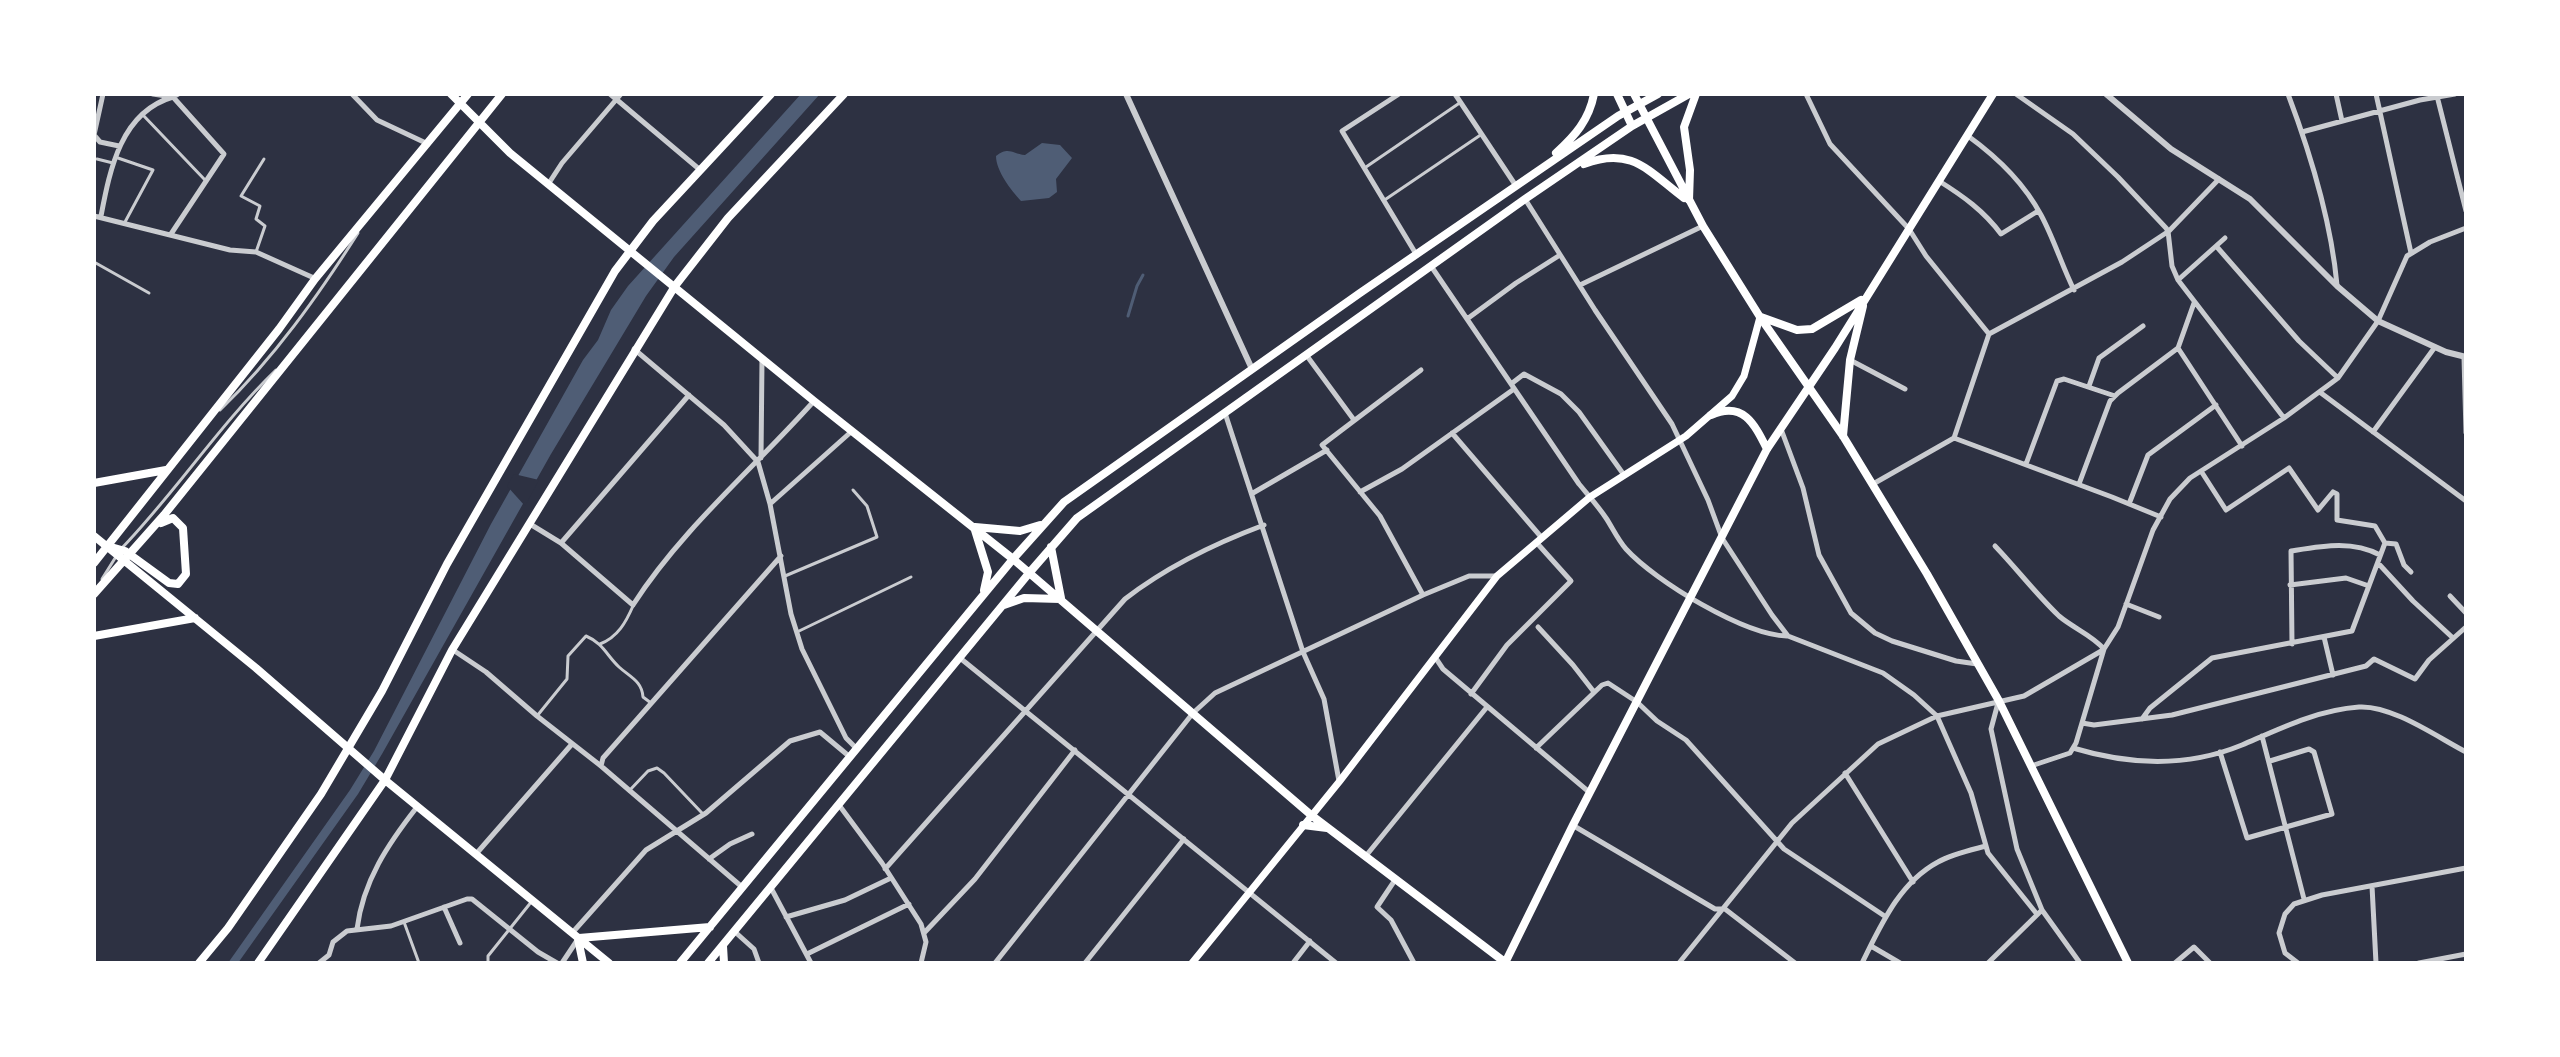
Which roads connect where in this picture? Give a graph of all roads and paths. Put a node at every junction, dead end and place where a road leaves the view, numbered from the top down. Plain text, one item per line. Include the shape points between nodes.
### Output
1 (103, 94) edge
2 (153, 94) edge
3 (352, 94) edge
4 (451, 94) edge
5 (468, 94) edge
6 (502, 94) edge
7 (610, 94) edge
8 (771, 94) edge
9 (844, 94) edge
10 (1126, 94) edge
11 (1399, 94) edge
12 (1455, 94) edge
13 (1594, 94) edge
14 (1617, 94) edge
15 (1634, 94) edge
16 (1658, 94) edge
17 (1689, 94) edge
18 (1696, 94) edge
19 (1806, 94) edge
20 (1993, 94) edge
21 (2016, 94) edge
22 (2106, 94) edge
23 (2288, 94) edge
24 (2336, 94) edge
25 (2376, 94) edge
26 (2455, 94) edge
27 (175, 95) edge
28 (619, 96) edge
29 (2437, 96) edge
30 (1461, 102) junction
31 (460, 103) junction
32 (1638, 104) junction
33 (2380, 111) junction
34 (1624, 112) junction
35 (142, 114) junction
36 (1645, 119) junction
37 (2342, 121) junction
38 (479, 123) junction
39 (1632, 126) junction
40 (2302, 132) junction
41 (1482, 134) junction
42 (1966, 135) junction
43 (429, 144) junction
44 (119, 146) junction
45 (97, 159) dead end
46 (264, 159) dead end
47 (115, 160) junction
48 (1366, 167) junction
49 (699, 169) junction
50 (1569, 170) junction
51 (1532, 176) junction
52 (2219, 179) junction
53 (205, 180) junction
54 (1938, 180) junction
55 (548, 184) junction
56 (1516, 187) junction
57 (1525, 199) junction
58 (1385, 200) junction
59 (1689, 201) junction
60 (2039, 211) junction
61 (2466, 211) edge
62 (97, 216) edge
63 (369, 217) junction
64 (125, 222) junction
65 (1703, 226) junction
66 (2466, 228) edge
67 (1909, 229) junction
68 (2168, 231) junction
69 (171, 234) junction
70 (2225, 238) dead end
71 (2216, 247) junction
72 (256, 252) junction
73 (633, 252) junction
74 (2411, 253) junction
75 (1416, 255) junction
76 (1560, 255) junction
77 (94, 262) edge
78 (1431, 265) junction
79 (315, 279) junction
80 (2178, 280) junction
81 (672, 284) junction
82 (1580, 285) junction
83 (2337, 286) junction
84 (2074, 290) junction
85 (149, 293) dead end
86 (1865, 298) junction
87 (2194, 302) junction
88 (1760, 317) junction
89 (1467, 319) junction
90 (2378, 321) junction
91 (2143, 326) dead end
92 (1989, 334) junction
93 (304, 342) junction
94 (2435, 347) junction
95 (2178, 348) junction
96 (634, 349) junction
97 (1307, 356) junction
98 (762, 357) junction
99 (2465, 357) edge
100 (1850, 360) junction
101 (1252, 369) junction
102 (1421, 370) dead end
103 (2338, 378) junction
104 (1513, 386) junction
105 (1808, 386) junction
106 (2089, 386) junction
107 (1905, 389) dead end
108 (2321, 393) junction
109 (689, 395) junction
110 (2115, 396) junction
111 (814, 401) junction
112 (2216, 405) junction
113 (1225, 412) junction
114 (2466, 414) edge
115 (1711, 415) junction
116 (2284, 418) junction
117 (1354, 420) junction
118 (1781, 428) junction
119 (199, 430) junction
120 (852, 431) junction
121 (2373, 432) junction
122 (1452, 433) junction
123 (2466, 433) edge
124 (1843, 436) junction
125 (1954, 438) junction
126 (1680, 440) junction
127 (2242, 446) junction
128 (1767, 449) junction
129 (1327, 450) junction
130 (759, 461) junction
131 (2026, 464) junction
132 (166, 470) junction
133 (2201, 471) junction
134 (1624, 475) junction
135 (94, 483) edge
136 (2079, 484) junction
137 (1872, 485) junction
138 (853, 490) dead end
139 (1360, 492) junction
140 (1253, 493) junction
141 (1590, 497) junction
142 (2466, 501) edge
143 (770, 504) junction
144 (2129, 504) junction
145 (2161, 517) junction
146 (1044, 522) junction
147 (529, 524) junction
148 (1264, 525) junction
149 (974, 527) junction
150 (148, 535) junction
151 (94, 536) edge
152 (1722, 538) junction
153 (1539, 540) junction
154 (561, 543) junction
155 (2385, 543) junction
156 (107, 545) junction
157 (1995, 546) dead end
158 (1051, 547) junction
159 (123, 555) junction
160 (781, 556) junction
161 (1013, 559) junction
162 (2379, 559) junction
163 (94, 563) edge
164 (1030, 572) junction
165 (2411, 572) dead end
166 (785, 576) junction
167 (1497, 576) junction
168 (911, 577) dead end
169 (2290, 585) junction
170 (2369, 586) junction
171 (94, 593) edge
172 (1423, 595) junction
173 (2450, 596) dead end
174 (981, 598) junction
175 (1692, 598) junction
176 (1061, 599) junction
177 (2126, 604) junction
178 (633, 605) junction
179 (1001, 607) junction
180 (2466, 613) edge
181 (2159, 617) dead end
182 (195, 618) junction
183 (1538, 627) dead end
184 (2466, 627) edge
185 (1098, 631) junction
186 (797, 632) junction
187 (94, 636) edge
188 (1788, 636) junction
189 (2324, 637) junction
190 (2454, 638) junction
191 (600, 644) junction
192 (2292, 644) junction
193 (2104, 649) junction
194 (452, 650) junction
195 (1303, 652) junction
196 (1434, 656) junction
197 (960, 657) junction
198 (1977, 664) junction
199 (2333, 675) junction
200 (1594, 692) junction
201 (1471, 694) junction
202 (1999, 701) junction
203 (1637, 702) junction
204 (651, 703) junction
205 (1487, 707) junction
206 (1025, 709) junction
207 (1193, 713) junction
208 (537, 716) junction
209 (1937, 716) junction
210 (2142, 720) junction
211 (2082, 723) junction
212 (2262, 736) junction
213 (572, 744) junction
214 (1536, 748) junction
215 (2073, 748) junction
216 (857, 749) junction
217 (349, 750) junction
218 (1075, 750) junction
219 (2220, 752) junction
220 (2466, 752) edge
221 (850, 757) junction
222 (2270, 761) junction
223 (601, 766) junction
224 (2031, 766) junction
225 (1845, 773) junction
226 (382, 778) junction
227 (1339, 782) junction
228 (629, 791) junction
229 (1589, 793) junction
230 (1130, 795) junction
231 (838, 805) junction
232 (417, 807) junction
233 (703, 815) junction
234 (1311, 815) junction
235 (1303, 825) junction
236 (1573, 825) junction
237 (2287, 827) junction
238 (1328, 828) junction
239 (676, 830) junction
240 (752, 834) dead end
241 (1184, 839) junction
242 (1777, 842) junction
243 (1986, 846) junction
244 (476, 854) junction
245 (1365, 857) junction
246 (709, 859) junction
247 (2466, 868) edge
248 (885, 869) junction
249 (891, 878) junction
250 (1395, 880) junction
251 (1913, 882) junction
252 (2372, 886) junction
253 (743, 887) junction
254 (770, 887) junction
255 (1249, 891) junction
256 (2304, 899) junction
257 (532, 901) junction
258 (909, 904) junction
259 (444, 907) junction
260 (1725, 909) junction
261 (2039, 912) junction
262 (786, 917) junction
263 (1886, 917) junction
264 (404, 921) junction
265 (710, 927) junction
266 (508, 928) junction
267 (357, 929) junction
268 (734, 931) junction
269 (924, 933) junction
270 (575, 936) junction
271 (1310, 941) junction
272 (460, 943) dead end
273 (723, 945) junction
274 (1871, 946) junction
275 (807, 954) junction
276 (2466, 954) edge
277 (489, 962) edge
278 (199, 963) edge
279 (258, 963) edge
280 (319, 963) edge
281 (419, 963) edge
282 (560, 963) edge
283 (583, 963) edge
284 (609, 963) edge
285 (680, 963) edge
286 (708, 963) edge
287 (724, 963) edge
288 (759, 963) edge
289 (811, 963) edge
290 (921, 963) edge
291 (995, 963) edge
292 (1085, 963) edge
293 (1192, 963) edge
294 (1293, 963) edge
295 (1336, 963) edge
296 (1414, 963) edge
297 (1506, 963) edge
298 (1679, 963) edge
299 (1795, 963) edge
300 (1862, 963) edge
301 (1900, 963) edge
302 (1988, 963) edge
303 (2080, 963) edge
304 (2128, 963) edge
305 (2175, 963) edge
306 (2210, 963) edge
307 (2298, 963) edge
308 (2376, 963) edge
309 (2419, 963) edge

1 - 44 street via 94,135
2 - 27 street
3 - 43 street via 377,120
4 - 31 main road
5 - 31 main road
6 - 38 main road
7 - 28 street
8 - 49 main road
9 - 81 main road
10 - 101 street
11 - 48 street via 1342,131
12 - 30 street
13 - 51 main road via 1580,129
14 - 34 main road
15 - 32 main road
16 - 32 main road
17 - 36 main road
18 - 59 main road via 1684,127
19 - 67 street via 1830,144
20 - 42 main road
21 - 68 street via 2073,134
22 - 52 street via 2171,149
23 - 40 street
24 - 37 street
25 - 33 street
26 - 29 street
27 - 35 street
27 - 53 street via 224,154
28 - 49 street
28 - 55 street
29 - 33 street
29 - 61 street
30 - 41 street
30 - 48 lane
31 - 38 main road
31 - 43 main road
32 - 34 main road
32 - 36 main road
33 - 37 street
33 - 74 street
34 - 39 main road
34 - 51 main road
35 - 44 street
35 - 53 lane
36 - 39 main road
36 - 59 main road
37 - 40 street
38 - 55 main road
38 - 93 main road
39 - 50 main road
40 - 83 street
41 - 56 street
41 - 58 lane
42 - 54 main road
42 - 60 street via 1991,153
43 - 63 main road
44 - 47 street
45 - 47 lane
46 - 72 lane via 241,196 260,206 256,219 265,226
47 - 62 street
47 - 64 lane via 153,170
48 - 58 street
49 - 73 main road
50 - 57 main road
50 - 59 main road via 1599,158 1629,158
51 - 56 main road
52 - 68 street
52 - 83 street via 2250,199
53 - 69 street
54 - 60 street via 1964,196 2001,234
54 - 67 main road
55 - 73 main road
56 - 75 main road
57 - 76 street
57 - 78 main road
58 - 75 street
59 - 65 main road
60 - 84 street
62 - 64 street
63 - 79 main road
63 - 119 lane via 297,321 242,389
64 - 69 street
65 - 82 street
65 - 88 main road
66 - 74 street
67 - 86 main road
67 - 92 street
68 - 80 street
68 - 84 street
69 - 72 street
70 - 71 street
71 - 80 street
71 - 103 street
72 - 79 street
73 - 81 main road
73 - 217 main road via 594,305 512,448
74 - 90 street
75 - 101 main road
76 - 82 street
76 - 89 street
77 - 85 lane
78 - 89 street
78 - 97 main road
79 - 119 main road
80 - 87 street
81 - 96 main road
81 - 98 main road
82 - 126 street
83 - 90 street
84 - 92 street
86 - 88 main road via 1812,329 1797,330
86 - 100 main road
86 - 105 main road
87 - 95 street
87 - 116 street
88 - 105 main road
88 - 115 main road via 1744,376
89 - 104 street
90 - 94 street
90 - 103 street
91 - 106 street via 2099,358
92 - 125 street
93 - 150 main road
93 - 159 lane via 247,397
94 - 99 street
94 - 121 street
95 - 110 street
95 - 112 street
96 - 109 street
96 - 147 main road
97 - 113 main road
97 - 117 street
98 - 111 main road
98 - 130 street
99 - 114 street
100 - 107 street
100 - 124 main road
101 - 146 main road via 1064,502
102 - 117 street
103 - 108 street
104 - 122 street
104 - 134 street via 1524,374 1561,394
104 - 141 street
105 - 118 main road
105 - 124 main road
106 - 110 street
106 - 131 street via 2057,381
108 - 116 street
108 - 121 street
109 - 130 street
109 - 154 street
110 - 136 street
111 - 120 main road
111 - 130 street
112 - 127 street
112 - 144 street via 2148,455
113 - 140 street
113 - 158 main road via 1077,518
114 - 123 street
115 - 126 main road
115 - 128 main road via 1731,410 1744,414
116 - 127 street
117 - 129 street via 1322,445
118 - 128 main road
118 - 198 street via 1819,555 1851,613 1892,641
119 - 132 main road
120 - 143 street
120 - 149 main road
121 - 142 street
122 - 139 street
122 - 153 street
124 - 137 main road
125 - 131 street
125 - 137 street
126 - 134 main road
126 - 152 street
127 - 133 street
128 - 152 main road
129 - 139 street
129 - 140 street
130 - 143 street
130 - 178 street
131 - 136 street
132 - 135 main road
132 - 156 main road
133 - 145 street via 2170,499
133 - 155 street via 2226,510 2289,468 2318,510 2333,492 2337,520 2375,526
134 - 141 main road
136 - 144 street
137 - 198 main road
138 - 166 lane via 867,506 877,537
139 - 172 street via 1380,516
140 - 148 street
141 - 153 main road
141 - 175 street via 1626,550
143 - 160 street
144 - 145 street
145 - 177 street
146 - 149 main road via 1019,531
146 - 161 main road
147 - 154 street
147 - 194 main road
148 - 185 street via 1143,585
148 - 195 street
149 - 161 main road
149 - 174 main road via 988,572
150 - 159 main road
150 - 159 main road via 166,519 180,522 183,580 169,583
151 - 156 main road
152 - 175 main road
152 - 188 street
153 - 167 main road
153 - 201 street via 1571,581 1507,645
154 - 178 street
155 - 162 street
155 - 165 street via 2396,544
156 - 159 main road
156 - 163 main road
157 - 193 street via 2054,610
158 - 164 main road
158 - 176 main road
159 - 171 main road
159 - 182 main road
160 - 166 street
160 - 204 street
161 - 164 main road
161 - 174 main road
162 - 169 street via 2365,547 2346,545 2291,551
162 - 170 street
162 - 190 street via 2413,601
164 - 176 main road
164 - 179 main road
166 - 186 street
167 - 172 street via 1469,576
167 - 196 main road
168 - 186 lane
169 - 170 street via 2346,578
169 - 192 street
170 - 189 street via 2352,631
172 - 195 street
173 - 180 street
174 - 216 main road
175 - 188 street via 1771,636
175 - 203 main road
176 - 179 main road via 1016,599
176 - 185 main road
177 - 181 street
177 - 193 street
178 - 191 lane via 622,627
179 - 197 main road
182 - 187 main road
182 - 217 main road
183 - 200 street
184 - 190 street
185 - 206 street
185 - 207 main road
186 - 216 street via 846,738
188 - 209 street via 1883,673
189 - 192 street
189 - 199 street
190 - 199 street via 2415,679 2374,659
191 - 204 lane
191 - 208 lane via 586,636 580,641 568,656 567,679
192 - 210 street via 2212,658
193 - 202 street via 2024,696
193 - 211 street
194 - 208 street
194 - 226 main road
195 - 207 street via 1215,693
195 - 227 street via 1324,699
196 - 201 street
196 - 227 main road
197 - 206 street
197 - 231 main road
198 - 202 main road
199 - 210 street
200 - 203 street via 1608,683
200 - 214 street
201 - 205 street
202 - 209 street
202 - 224 main road
202 - 261 street via 1991,729 2017,849
203 - 229 main road
203 - 242 street via 1686,740
204 - 223 street
205 - 214 street
205 - 245 street
206 - 218 street
206 - 248 street
207 - 230 street
207 - 234 main road
208 - 213 street
209 - 225 street via 1878,744
209 - 243 street via 1971,793
210 - 211 street
211 - 215 street
212 - 219 street
212 - 220 street via 2311,717 2361,707 2397,716
212 - 222 street
213 - 223 street
213 - 244 street
214 - 229 street
215 - 219 street via 2150,763
215 - 224 street
216 - 221 main road
217 - 226 main road
217 - 278 main road
218 - 230 street
218 - 269 street via 975,879
219 - 237 street via 2247,838
221 - 233 street via 820,732 797,738
221 - 253 main road
222 - 237 street
222 - 237 street via 2314,752 2332,814
223 - 228 street
224 - 304 main road
225 - 242 street
225 - 251 street
226 - 232 main road
226 - 279 main road
227 - 234 main road
228 - 233 lane via 657,768
228 - 239 street
229 - 236 main road
230 - 241 street
230 - 291 street
231 - 248 street
231 - 254 main road
232 - 244 main road
232 - 267 street via 375,869 360,904
233 - 239 street
234 - 235 main road
234 - 238 main road
235 - 238 main road
235 - 255 main road
236 - 260 street via 1715,909
236 - 297 main road
237 - 256 street
238 - 245 main road
239 - 246 street
239 - 270 street via 636,859
240 - 246 street
241 - 255 street
241 - 292 street
242 - 260 street
242 - 263 street
243 - 251 street via 1938,862
243 - 261 street
244 - 257 main road
245 - 250 main road
246 - 253 street
247 - 252 street
248 - 249 street
249 - 258 street
249 - 262 street via 845,900
250 - 296 street via 1377,907 1391,920
250 - 297 main road
251 - 263 street
252 - 256 street
252 - 308 street
253 - 265 main road
254 - 262 street
254 - 268 main road
255 - 271 street
255 - 293 main road
256 - 307 street via 2285,914 2279,933 2285,953
257 - 266 lane
257 - 270 main road
258 - 269 street
258 - 275 street
259 - 264 street
259 - 266 street via 472,899
259 - 272 street
260 - 298 street
260 - 299 street
261 - 302 street
261 - 303 street
262 - 275 street
263 - 274 street
264 - 267 street
264 - 281 lane
265 - 270 main road
265 - 285 main road
266 - 277 lane
266 - 282 street
267 - 280 street via 333,942
268 - 273 main road
268 - 288 street via 754,949
269 - 290 street
270 - 282 street
270 - 283 main road
270 - 284 main road
271 - 294 street
271 - 295 street
273 - 286 main road
273 - 287 main road
274 - 300 street
274 - 301 street
275 - 289 street
276 - 309 street
305 - 306 street via 2194,947

